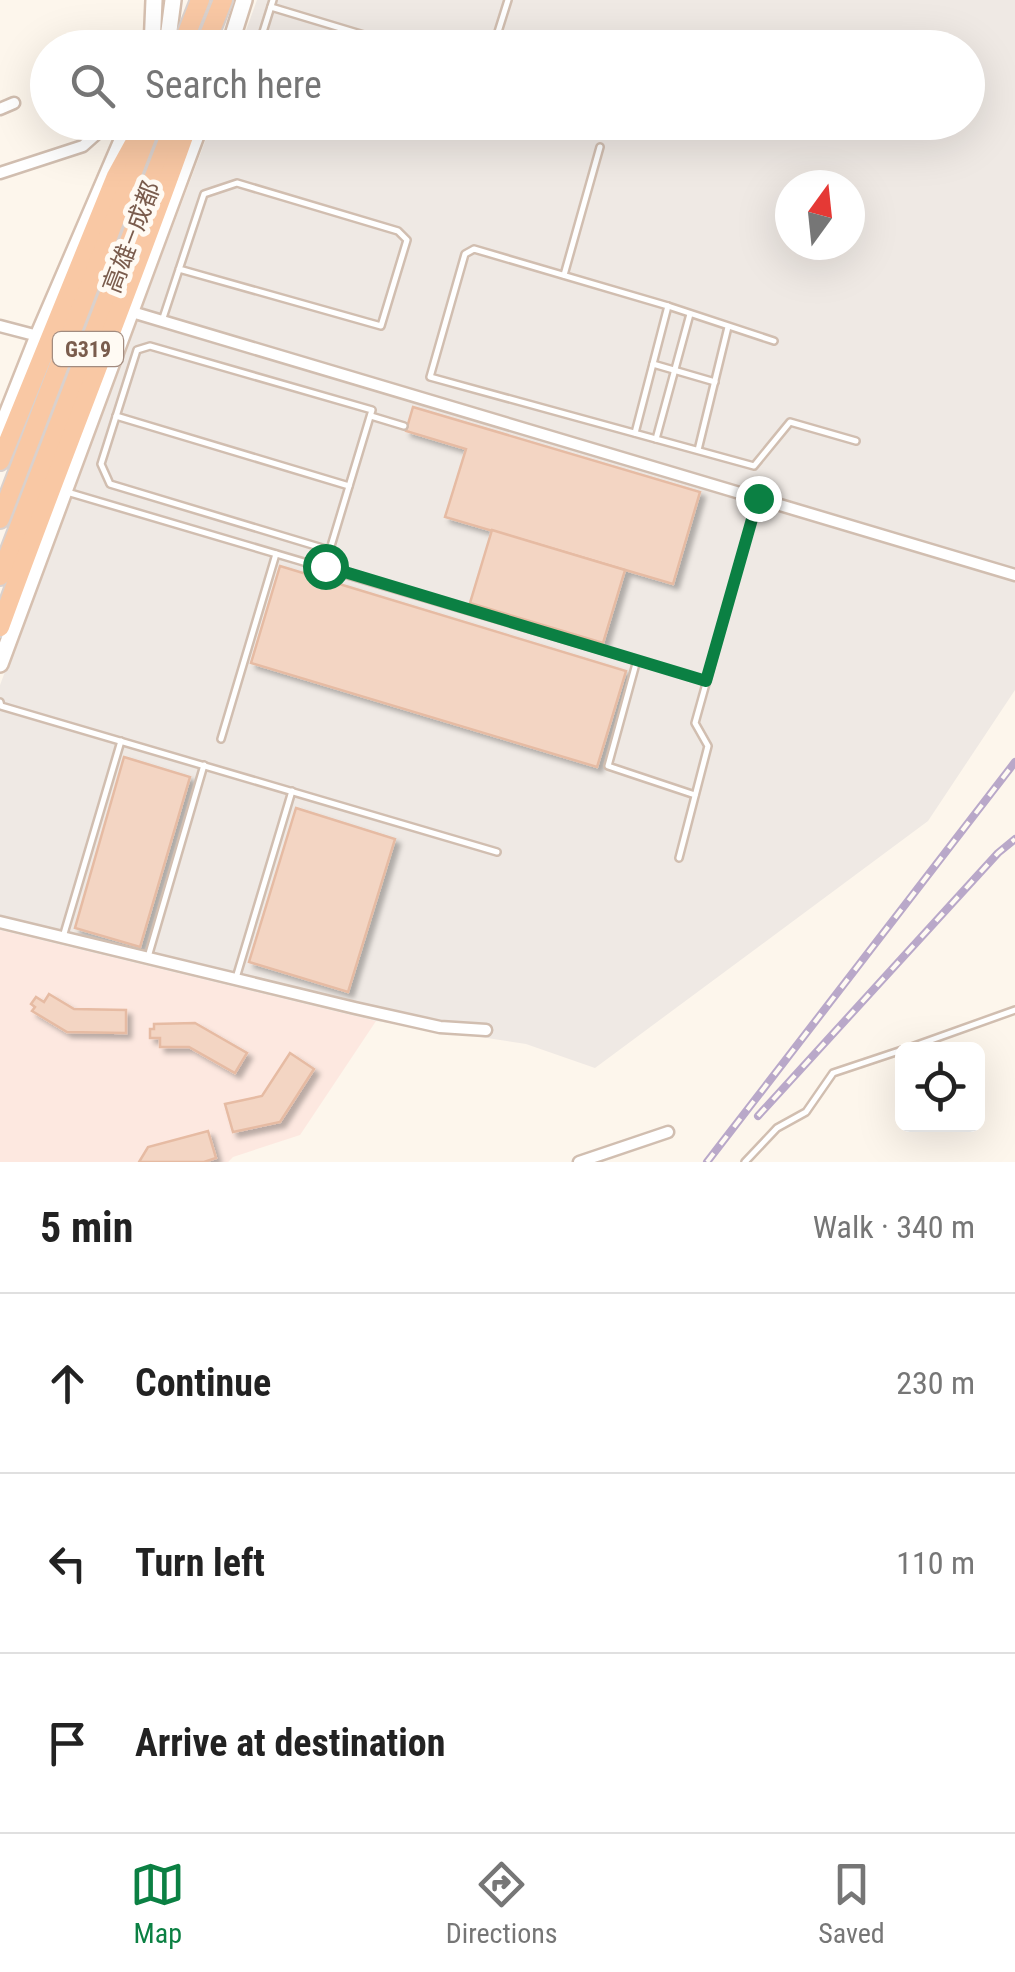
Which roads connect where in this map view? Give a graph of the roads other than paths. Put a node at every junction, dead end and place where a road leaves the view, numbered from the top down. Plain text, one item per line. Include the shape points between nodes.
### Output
1 (154, 0) edge
2 (172, 0) edge
3 (200, 0) edge
4 (214, 0) edge
5 (224, 0) edge
6 (244, 0) edge
7 (508, 0) edge
8 (272, 3) edge
9 (153, 30) edge
10 (169, 30) edge
11 (188, 30) edge
12 (208, 30) edge
13 (212, 30) edge
14 (217, 30) edge
15 (234, 30) edge
16 (264, 30) edge
17 (353, 30) edge
18 (499, 30) edge
19 (14, 104) dead end
20 (0, 108) edge
21 (90, 140) edge
22 (122, 140) edge
23 (137, 140) edge
24 (141, 140) edge
25 (171, 140) edge
26 (171, 140) edge
27 (183, 140) edge
28 (194, 140) edge
29 (600, 147) dead end
30 (0, 173) edge
31 (179, 269) junction
32 (564, 275) junction
33 (668, 306) junction
34 (132, 312) junction
35 (690, 314) junction
36 (162, 321) junction
37 (0, 326) edge
38 (728, 326) junction
39 (38, 336) junction
40 (774, 342) dead end
41 (653, 364) junction
42 (674, 370) junction
43 (715, 382) junction
44 (116, 416) junction
45 (370, 416) junction
46 (404, 426) dead end
47 (0, 432) edge
48 (635, 433) junction
49 (656, 439) junction
50 (856, 441) dead end
51 (698, 450) junction
52 (0, 461) edge
53 (349, 486) junction
54 (63, 491) junction
55 (758, 498) junction
56 (0, 519) edge
57 (330, 550) junction
58 (276, 554) junction
59 (325, 566) junction
60 (1015, 575) edge
61 (0, 576) edge
62 (0, 592) edge
63 (0, 627) edge
64 (637, 660) junction
65 (0, 664) edge
66 (706, 681) junction
67 (0, 702) edge
68 (221, 739) dead end
69 (121, 740) junction
70 (204, 765) junction
71 (292, 791) junction
72 (695, 795) junction
73 (497, 852) dead end
74 (679, 858) dead end
75 (0, 922) edge
76 (63, 937) junction
77 (148, 957) junction
78 (236, 978) junction
79 (1015, 1010) edge
80 (486, 1030) dead end
81 (925, 1042) edge
82 (895, 1053) edge
83 (668, 1132) dead end
84 (578, 1162) edge
85 (745, 1162) edge

1 - 9 main road
2 - 10 main road
3 - 11 highway
4 - 12 main road
5 - 13 highway
5 - 14 highway
6 - 15 main road
7 - 18 lane
8 - 16 lane
8 - 17 lane
19 - 20 street
21 - 30 street
22 - 39 main road
23 - 52 highway via 116,176
24 - 56 highway, 高雄—成都 / G319
25 - 61 highway, 高雄—成都 / G319
26 - 62 main road
27 - 63 highway
28 - 34 main road
29 - 32 lane
31 - 31 lane via 204,194 237,183 398,230 407,240 381,326
31 - 36 lane
32 - 33 lane
32 - 48 lane via 474,249 465,254 430,377
33 - 35 lane
33 - 41 lane
34 - 36 street
34 - 54 main road
35 - 38 lane
35 - 42 lane
36 - 55 street
37 - 39 street
38 - 40 lane
38 - 43 lane
39 - 47 main road
41 - 42 lane
41 - 48 lane
42 - 43 lane
42 - 49 lane
43 - 51 lane
44 - 45 lane via 137,350 150,346 372,410
44 - 53 lane
44 - 57 lane via 101,464 110,484
45 - 46 lane
45 - 53 lane
48 - 49 lane
49 - 51 lane
50 - 51 lane via 790,422 754,466
53 - 57 lane
54 - 58 lane
54 - 65 main road
55 - 60 street
55 - 66 lane
57 - 59 lane
58 - 59 lane
58 - 68 lane
59 - 64 lane
64 - 66 lane
64 - 72 lane via 608,766
66 - 72 lane via 694,723 708,746
67 - 69 lane
69 - 70 lane
69 - 76 lane
70 - 71 lane
70 - 77 lane
71 - 73 lane
71 - 78 lane
72 - 74 lane
75 - 76 street
76 - 77 street
77 - 78 street
78 - 80 street via 424,1023
79 - 81 lane
82 - 85 lane via 833,1073 806,1112 777,1128
83 - 84 street

